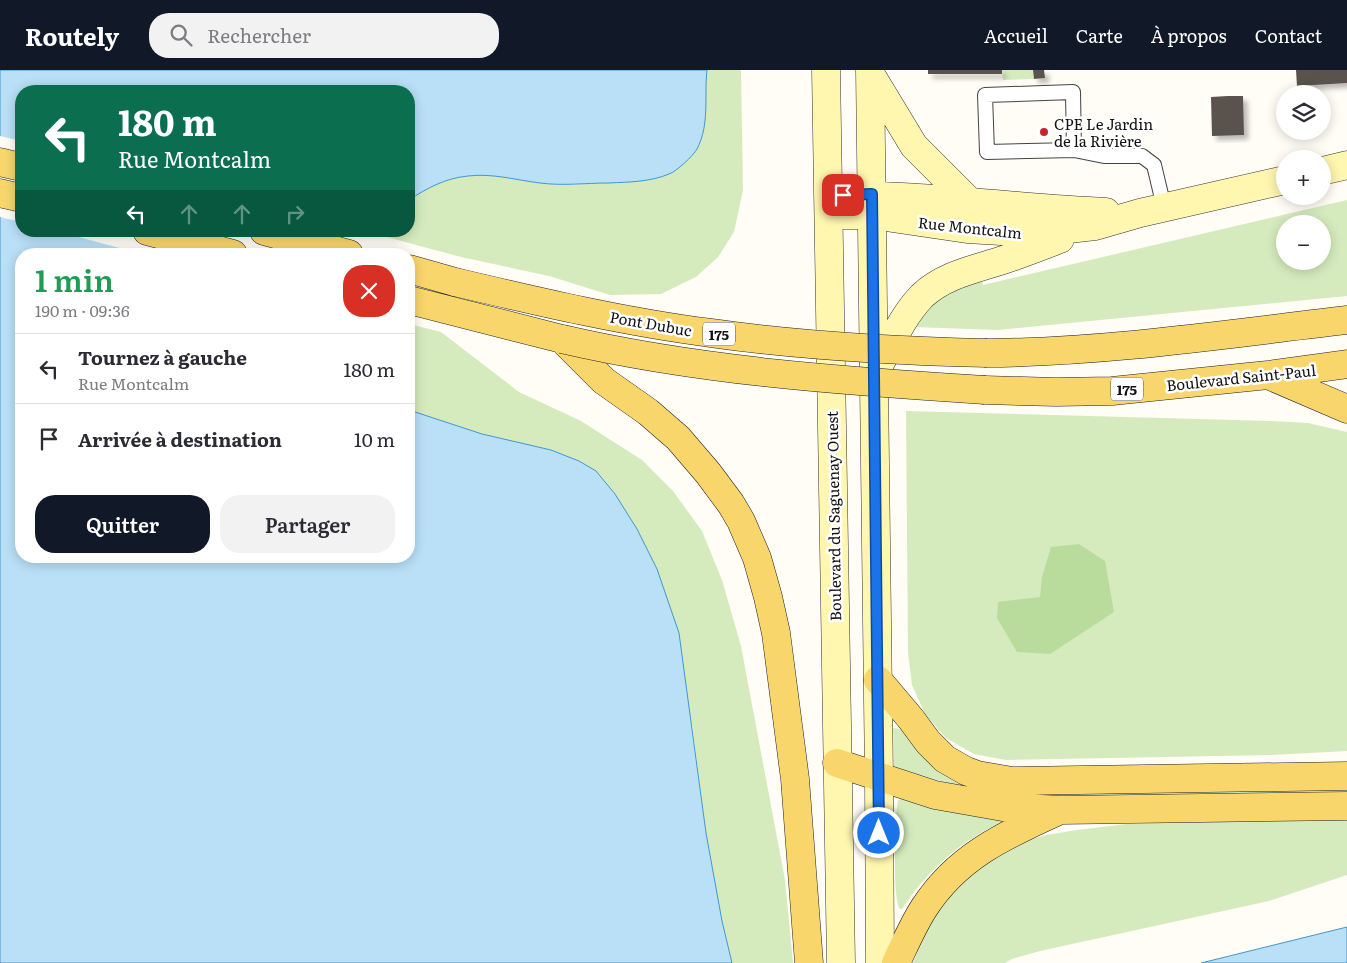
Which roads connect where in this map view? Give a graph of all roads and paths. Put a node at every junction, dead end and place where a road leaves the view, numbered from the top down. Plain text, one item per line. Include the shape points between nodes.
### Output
1 (826, 70) edge
2 (870, 72) edge
3 (1074, 150) junction
4 (0, 162) edge
5 (1347, 165) edge
6 (15, 166) edge
7 (1331, 169) edge
8 (1276, 182) edge
9 (0, 193) edge
10 (15, 197) edge
11 (969, 201) junction
12 (828, 205) junction
13 (872, 205) junction
14 (1152, 210) junction
15 (1095, 226) junction
16 (169, 237) edge
17 (286, 237) edge
18 (211, 248) edge
19 (328, 248) edge
20 (415, 270) edge
21 (415, 302) edge
22 (1347, 320) edge
23 (562, 339) junction
24 (1347, 364) edge
25 (874, 375) junction
26 (1268, 375) junction
27 (1347, 409) edge
28 (878, 680) junction
29 (838, 763) junction
30 (1347, 776) edge
31 (879, 778) junction
32 (1347, 806) edge
33 (1062, 810) junction
34 (809, 963) edge
35 (841, 963) edge
36 (880, 963) edge
37 (896, 963) edge

1 - 12 main road, Boulevard du Saguenay Ouest
2 - 11 main road via 914,146
2 - 13 main road
3 - 3 lane via 987,152 985,95 1073,92
3 - 14 lane via 1104,156 1146,158 1155,169
4 - 6 main road
5 - 7 main road
8 - 14 main road, Rue Montcalm
9 - 10 main road
11 - 13 main road, Rue Montcalm
11 - 14 main road, Rue Montcalm via 1046,209
12 - 13 main road, Rue Montcalm
12 - 29 main road, Boulevard du Saguenay Ouest
13 - 15 main road, Rue Montcalm via 968,229 1033,233
13 - 25 main road
14 - 15 main road, Rue Montcalm
15 - 25 main road via 1006,260 952,276 931,288 908,315
16 - 18 main road
17 - 19 main road
20 - 22 main road, Pont Dubuc / 175, bridge via 582,311 712,334 844,348 987,353 1110,348
21 - 23 main road, 175
23 - 26 main road, Boulevard Saint-Paul / 175, bridge via 609,350 712,365 985,390 1093,392
23 - 34 main road via 604,380 668,428 694,455 741,521 757,558 779,648 795,779
24 - 26 main road, Boulevard Saint-Paul / 175
25 - 28 main road
26 - 27 main road
28 - 30 main road via 936,751 966,771 988,778 1023,781
28 - 31 main road
29 - 31 main road
29 - 35 main road, Boulevard du Saguenay Ouest
31 - 33 main road via 956,800 1003,807
31 - 36 main road
32 - 33 main road
33 - 37 main road via 1000,838 960,866 923,909

